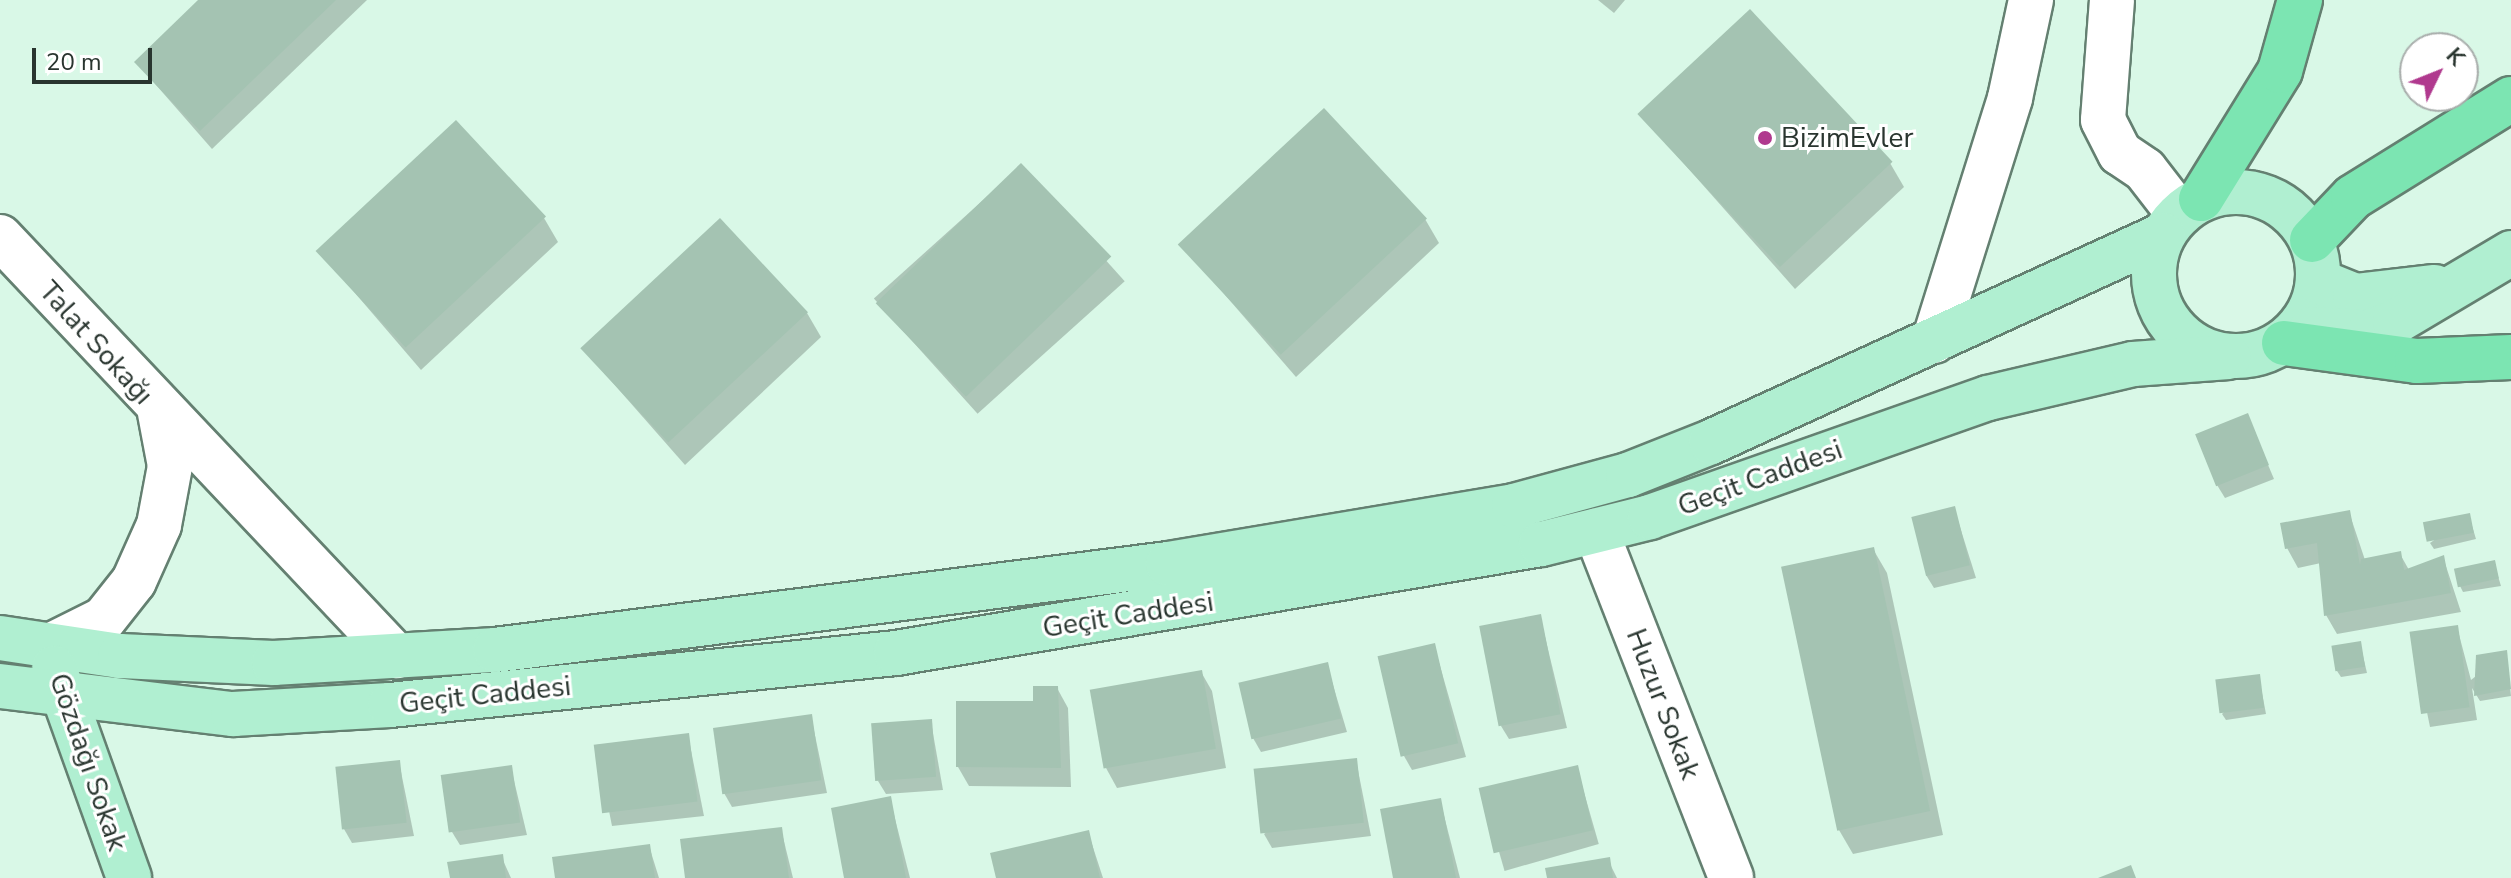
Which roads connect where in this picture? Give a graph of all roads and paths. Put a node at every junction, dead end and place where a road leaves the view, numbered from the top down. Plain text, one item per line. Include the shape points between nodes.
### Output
1 (2031, 0) edge
2 (2112, 0) edge
3 (2300, 0) edge
4 (2511, 99) edge
5 (2181, 216) junction
6 (0, 237) edge
7 (2511, 253) edge
8 (2315, 261) junction
9 (2464, 279) junction
10 (2291, 336) junction
11 (1934, 341) junction
12 (2229, 357) junction
13 (2511, 357) edge
14 (160, 413) junction
15 (1656, 464) junction
16 (1579, 489) junction
17 (1673, 509) junction
18 (1596, 531) junction
19 (0, 638) edge
20 (50, 646) junction
21 (396, 656) junction
22 (0, 686) edge
23 (59, 692) junction
24 (129, 878) edge
25 (1731, 878) edge

1 - 11 street via 2010,98
2 - 5 street via 2103,120 2120,153 2145,170
3 - 5 highway via 2280,71
4 - 8 highway via 2353,197
5 - 8 main road via 2252,193 2298,218
5 - 11 main road, Geçit Caddesi
5 - 12 main road via 2155,260 2162,312 2201,350
6 - 14 street, Talat Sokağı
7 - 9 main road
8 - 9 main road via 2355,296 2400,296
8 - 10 main road
9 - 10 main road via 2369,332
10 - 12 main road
10 - 13 highway via 2417,361
11 - 15 main road, Geçit Caddesi
12 - 17 main road, Geçit Caddesi via 2133,364 1988,398
14 - 20 street via 170,466 159,525 134,581 104,619
14 - 21 street, Talat Sokağı
15 - 16 main road, Geçit Caddesi
15 - 17 main road
16 - 18 main road
16 - 21 main road, Geçit Caddesi via 1152,566 510,648
17 - 18 main road, Geçit Caddesi
18 - 23 main road, Geçit Caddesi via 896,653 390,705 233,714
18 - 25 street, Huzur Sokak
19 - 20 main road, Geçit Caddesi
20 - 21 main road, Geçit Caddesi via 274,663
20 - 23 main road, Gözdağı Sokak
22 - 23 main road, Geçit Caddesi
23 - 24 main road, Gözdağı Sokak

